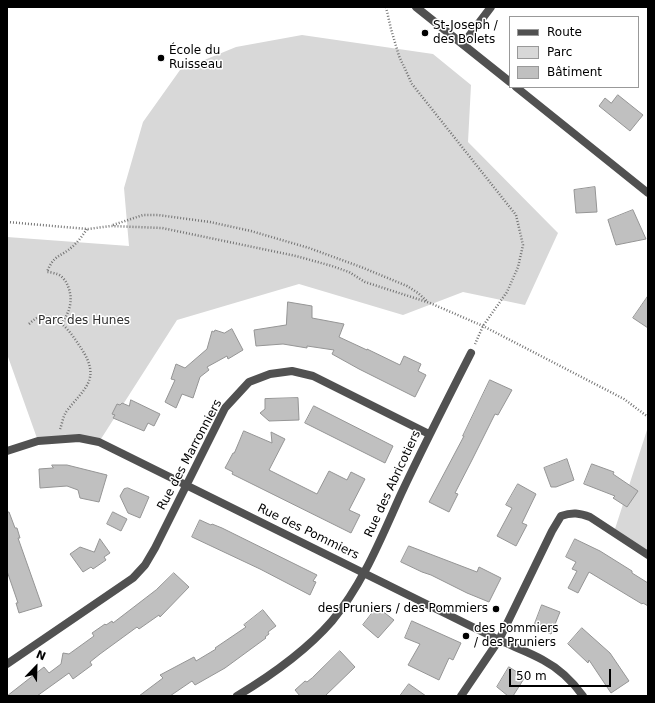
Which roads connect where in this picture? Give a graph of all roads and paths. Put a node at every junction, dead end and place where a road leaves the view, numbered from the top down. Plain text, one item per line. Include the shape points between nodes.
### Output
1 (386, 7) edge
2 (416, 7) edge
3 (491, 7) edge
4 (463, 44) junction
5 (509, 81) edge
6 (517, 88) edge
7 (648, 193) edge
8 (7, 222) edge
9 (111, 226) junction
10 (88, 229) junction
11 (430, 304) junction
12 (29, 324) dead end
13 (61, 324) junction
14 (484, 326) junction
15 (471, 353) joint
16 (648, 418) edge
17 (429, 434) junction
18 (56, 439) junction
19 (7, 451) edge
20 (187, 487) junction
21 (648, 556) edge
22 (364, 573) junction
23 (499, 640) junction
24 (7, 652) edge
25 (9, 662) edge
26 (237, 696) edge
27 (461, 696) edge
28 (583, 696) edge

1 - 14 path via 399,56 412,84 516,215 524,245 518,267 507,292
2 - 4 street
3 - 4 street
4 - 5 street
6 - 7 street
8 - 10 path
9 - 10 path
9 - 11 path via 162,228 296,256 349,272 365,282
9 - 11 path via 143,215 158,215 251,231 361,266 406,286
10 - 13 path via 72,247 56,257 47,272 58,274 71,294 68,314
11 - 14 path
12 - 13 path via 35,319 48,316
13 - 18 path via 86,355 90,368 86,390 65,414
14 - 15 path
14 - 16 path via 624,399
15 - 17 street, Rue des Abricotiers
17 - 20 street, Rue des Marronniers via 313,376 292,371 270,374 249,382 225,408
17 - 22 street, Rue des Abricotiers
18 - 19 street, Rue des Pommiers via 38,441
18 - 20 street, Rue des Pommiers via 78,438 99,442
20 - 22 street, Rue des Pommiers
20 - 25 street, Rue des Marronniers via 155,548 133,578
21 - 23 street via 590,517 580,513 561,516
22 - 23 street, Rue des Pommiers
22 - 26 street, Rue des Abricotiers via 332,621 304,650 271,676
23 - 27 street
23 - 28 street, Rue des Pommiers via 543,660 559,671
24 - 25 street

